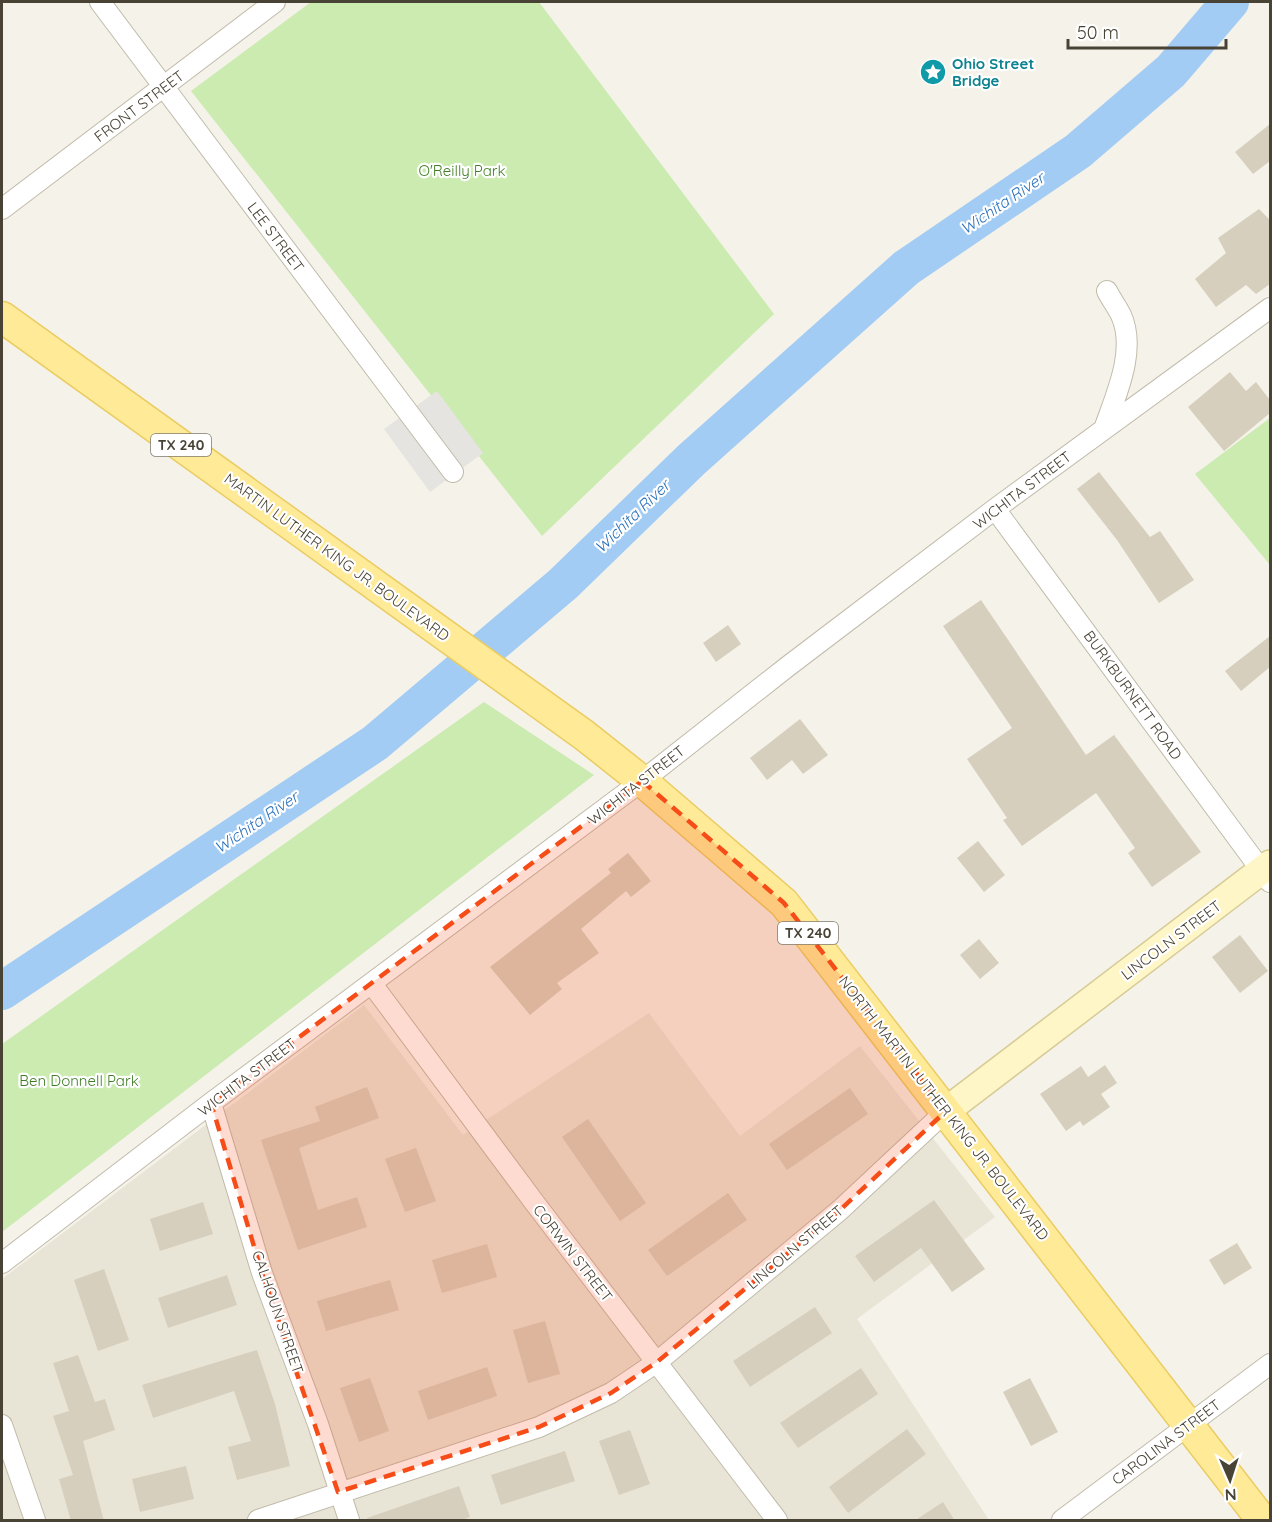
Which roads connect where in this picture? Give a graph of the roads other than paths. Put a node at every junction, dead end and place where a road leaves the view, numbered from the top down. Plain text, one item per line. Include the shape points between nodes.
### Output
1 (100, 2) edge
2 (275, 2) edge
3 (164, 87) junction
4 (2, 209) edge
5 (1107, 291) dead end
6 (1270, 308) edge
7 (2, 317) edge
8 (1104, 429) junction
9 (453, 472) dead end
10 (995, 509) junction
11 (584, 735) joint
12 (642, 781) junction
13 (1268, 872) edge
14 (372, 984) junction
15 (211, 1103) junction
16 (946, 1111) junction
17 (2, 1263) edge
18 (657, 1362) junction
19 (1270, 1364) edge
20 (1190, 1424) junction
21 (2, 1425) edge
22 (338, 1492) junction
23 (35, 1521) edge
24 (258, 1521) edge
25 (349, 1521) edge
26 (777, 1521) edge
27 (1062, 1521) edge
28 (1262, 1521) edge

1 - 3 street, LEE STREET
2 - 3 street, FRONT STREET
3 - 4 street, FRONT STREET
3 - 9 street, LEE STREET
5 - 8 street via 1122,317 1126,349 1121,382
6 - 8 street, WICHITA STREET
7 - 11 main road, MARTIN LUTHER KING JR. BOULEVARD / TX 240
8 - 10 street, WICHITA STREET
10 - 12 street, WICHITA STREET
10 - 13 street, BURKBURNETT ROAD
11 - 12 main road, NORTH MARTIN LUTHER KING JR. BOULEVARD / TX 240
12 - 14 street, WICHITA STREET
12 - 16 main road, NORTH MARTIN LUTHER KING JR. BOULEVARD / TX 240 via 784,903
13 - 16 main road, LINCOLN STREET
14 - 15 street, WICHITA STREET
14 - 18 street, CORWIN STREET
15 - 17 street, WICHITA STREET
15 - 22 street, CALHOUN STREET via 262,1273 318,1424
16 - 18 street, LINCOLN STREET via 840,1210
16 - 20 main road, NORTH MARTIN LUTHER KING JR. BOULEVARD / TX 240
18 - 22 street, LINCOLN STREET via 612,1393 556,1420
18 - 26 street, CORWIN STREET
19 - 20 street, CAROLINA STREET
20 - 27 street, CAROLINA STREET
20 - 28 main road, NORTH MARTIN LUTHER KING JR. BOULEVARD / TX 240
21 - 23 street
22 - 24 street, LINCOLN STREET
22 - 25 street, CALHOUN STREET

